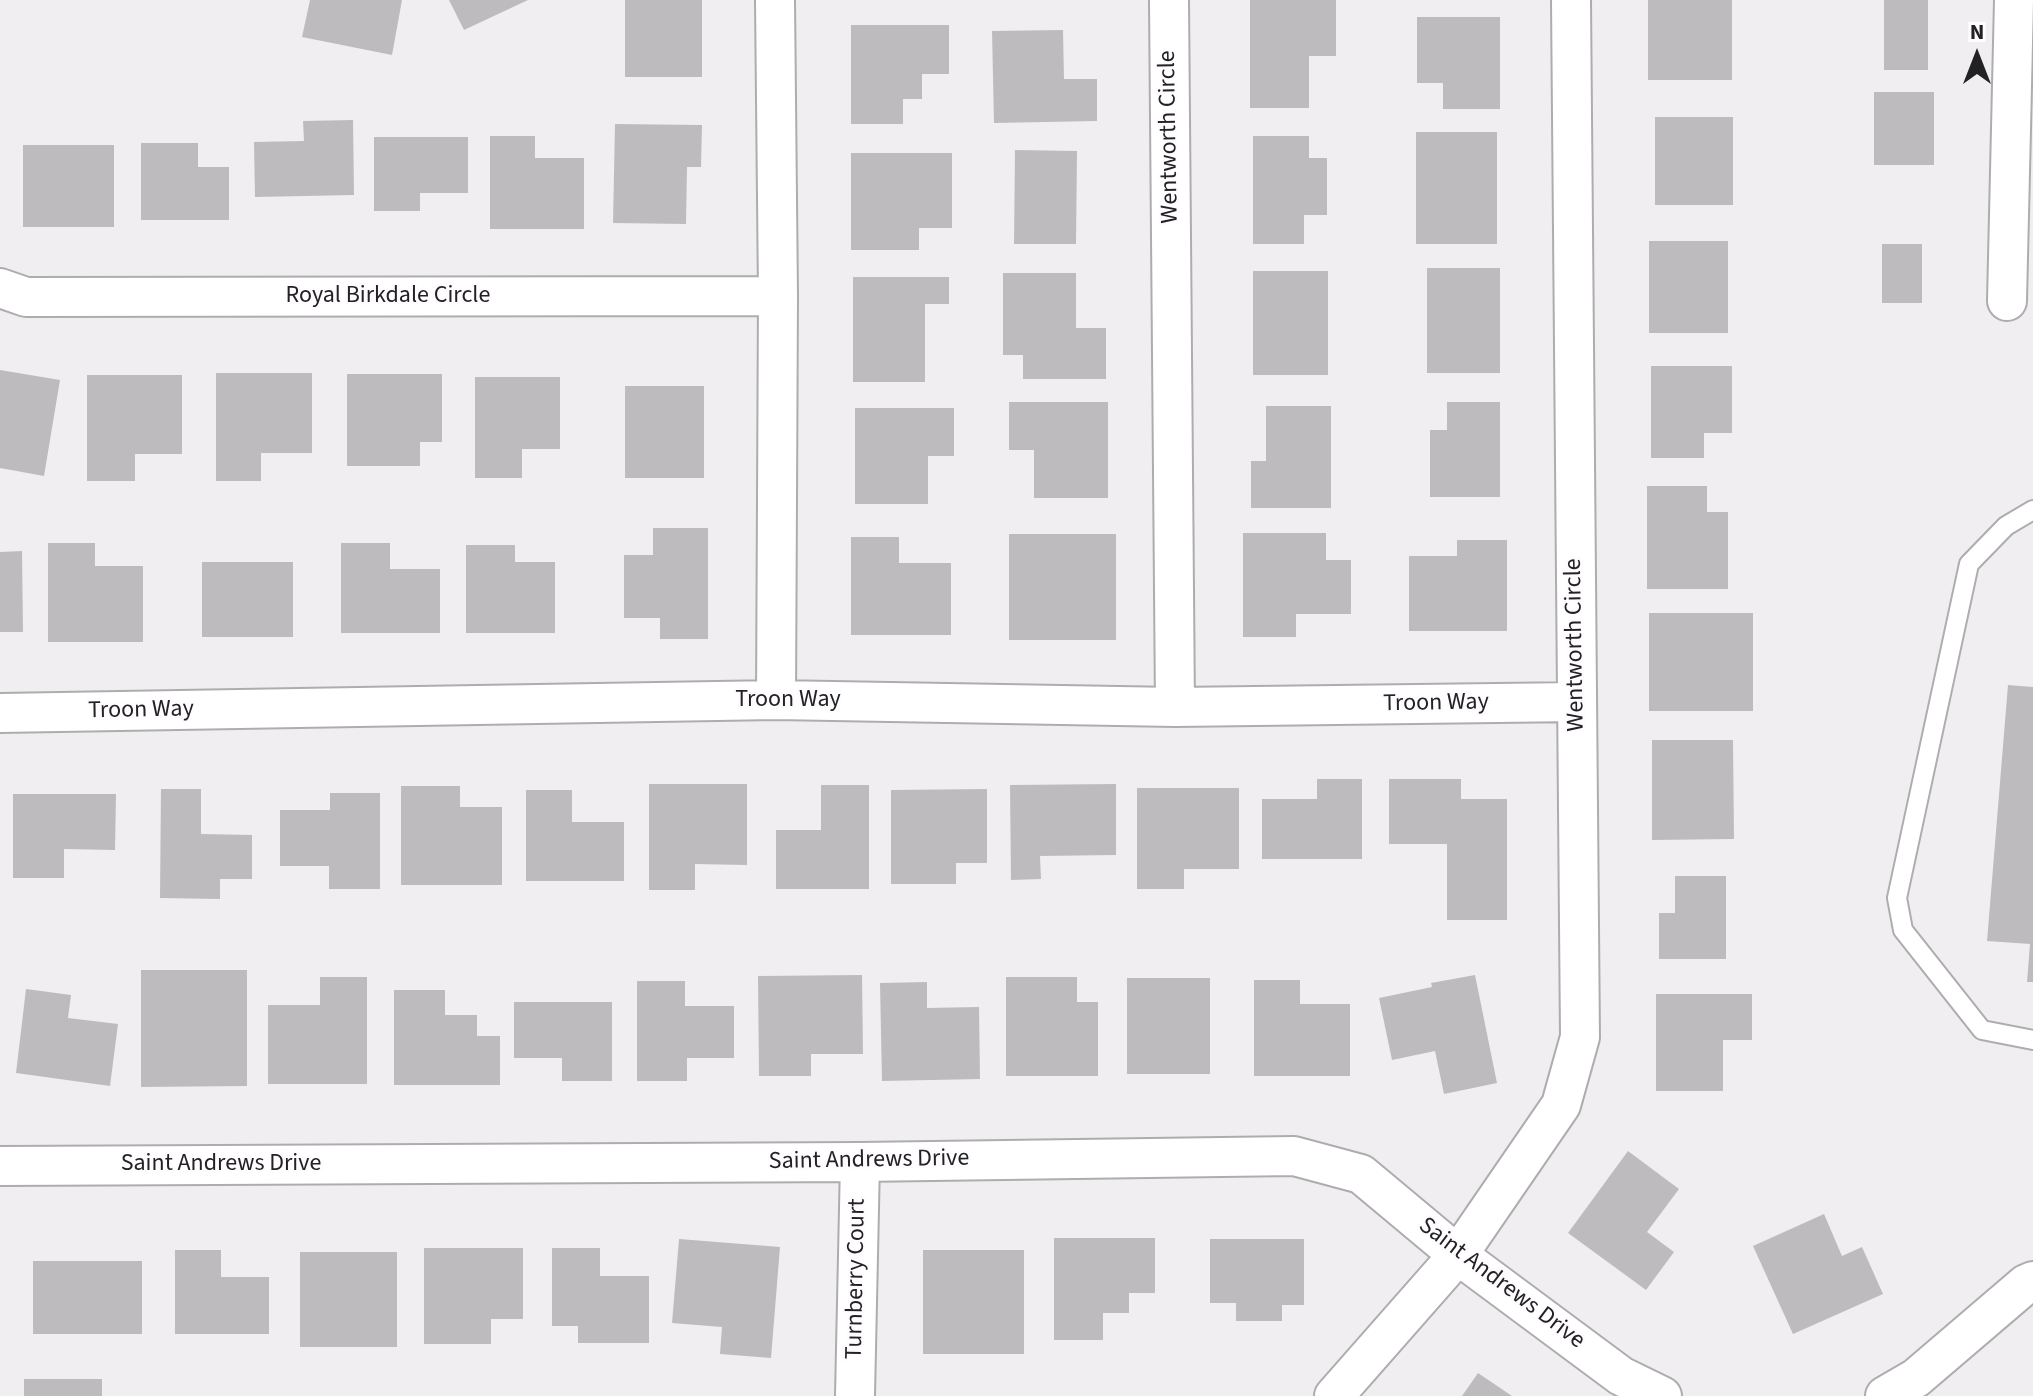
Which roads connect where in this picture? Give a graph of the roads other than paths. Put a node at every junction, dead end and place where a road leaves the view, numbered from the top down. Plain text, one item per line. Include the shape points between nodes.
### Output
1 (775, 0) edge
2 (1169, 0) edge
3 (1571, 0) edge
4 (2014, 0) edge
5 (2023, 83) edge
6 (0, 288) edge
7 (778, 296) junction
8 (2007, 301) dead end
9 (2033, 510) edge
10 (776, 700) junction
11 (1577, 702) junction
12 (1175, 707) junction
13 (0, 713) edge
14 (2033, 1040) edge
15 (860, 1162) junction
16 (0, 1166) edge
17 (1458, 1255) junction
18 (2033, 1281) edge
19 (855, 1396) edge
20 (1334, 1396) edge
21 (1662, 1396) edge
22 (1885, 1396) edge

1 - 7 street
2 - 12 street, Wentworth Circle
3 - 11 street, Wentworth Circle
4 - 5 street
5 - 8 street
6 - 7 street, Royal Birkdale Circle via 26,297
7 - 10 street
9 - 14 lane via 2006,526 1969,564 1897,898 1903,930 1982,1030
10 - 12 street, Troon Way
10 - 13 street, Troon Way
11 - 12 street, Troon Way
11 - 17 street, Wentworth Circle via 1580,1037 1561,1105
15 - 16 street, Saint Andrews Drive
15 - 17 street, Saint Andrews Drive via 1294,1156 1361,1174
15 - 19 street, Turnberry Court
17 - 20 street, Wentworth Circle
17 - 21 street, Saint Andrews Drive via 1621,1376
18 - 22 street via 1916,1378

